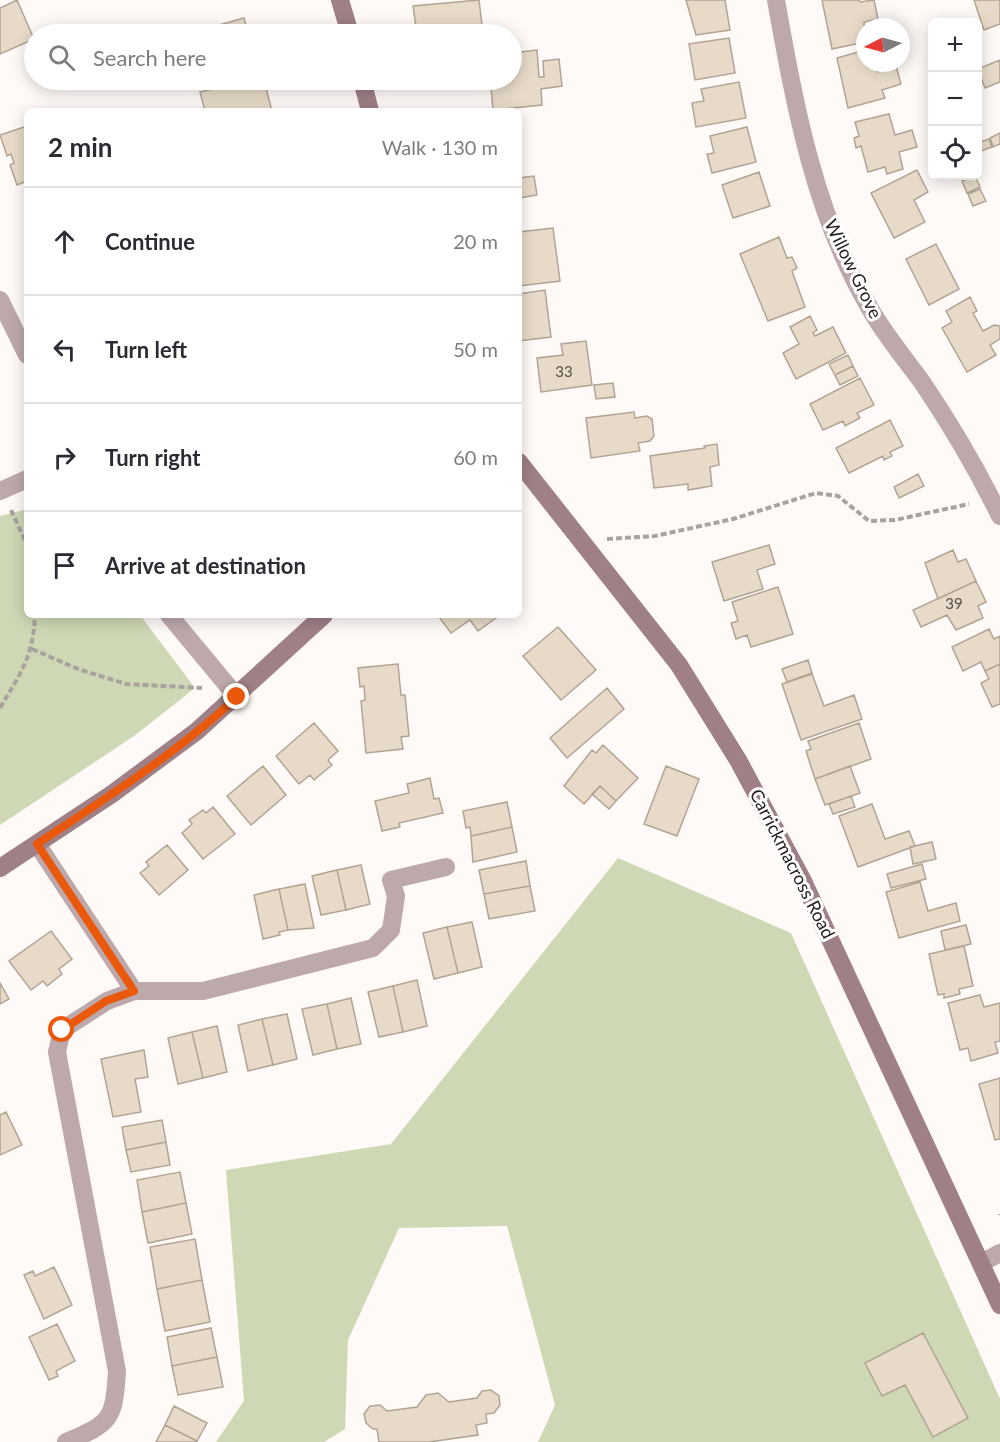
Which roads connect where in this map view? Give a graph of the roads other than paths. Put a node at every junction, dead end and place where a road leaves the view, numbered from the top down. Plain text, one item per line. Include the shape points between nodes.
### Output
1 (339, 0) edge
2 (776, 0) edge
3 (347, 24) edge
4 (365, 90) edge
5 (369, 108) edge
6 (0, 300) edge
7 (24, 349) edge
8 (522, 466) edge
9 (24, 480) edge
10 (1, 491) edge
11 (997, 508) edge
12 (172, 618) edge
13 (321, 618) edge
14 (237, 697) junction
15 (37, 844) junction
16 (446, 867) dead end
17 (0, 868) edge
18 (134, 991) junction
19 (1000, 1253) edge
20 (981, 1263) junction
21 (1000, 1305) edge
22 (66, 1442) edge

1 - 3 main road
2 - 11 street, Willow Grove via 795,108 829,226 872,312 977,468
4 - 5 main road
6 - 7 street
8 - 20 main road, Carrickmacross Road via 679,665 738,760 805,886
9 - 10 street
12 - 14 street
13 - 14 main road
14 - 15 main road via 112,794
15 - 17 main road
15 - 18 street
16 - 18 street via 391,880 396,896 391,930 373,948 203,991
18 - 22 street via 106,1001 62,1030 57,1052 117,1371 114,1407 97,1429
19 - 20 street
20 - 21 main road, Carrickmacross Road

